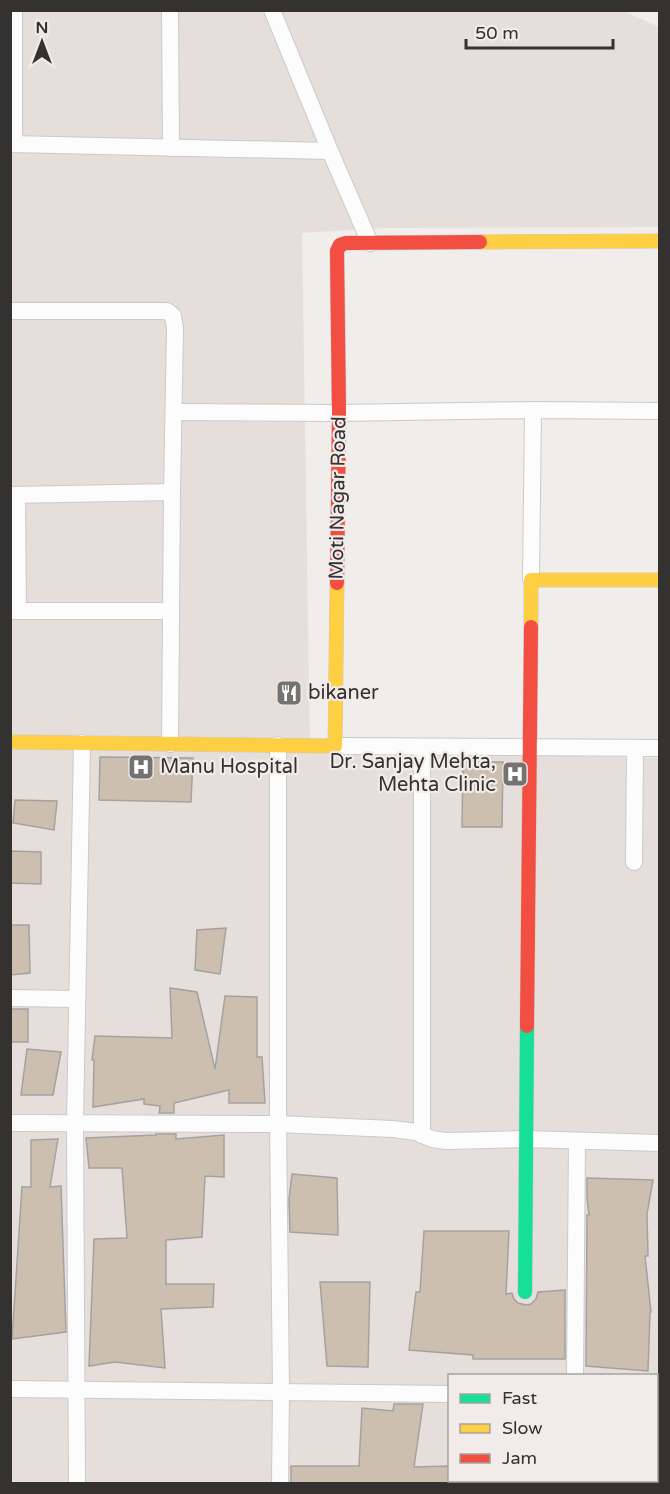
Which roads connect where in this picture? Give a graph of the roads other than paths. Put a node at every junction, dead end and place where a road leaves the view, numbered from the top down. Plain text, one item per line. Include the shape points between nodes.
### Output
1 (14, 10) edge
2 (170, 10) edge
3 (272, 10) edge
4 (12, 144) edge
5 (171, 147) junction
6 (330, 152) junction
7 (660, 241) edge
8 (370, 243) junction
9 (10, 311) edge
10 (533, 410) junction
11 (660, 411) edge
12 (174, 412) junction
13 (339, 413) junction
14 (172, 492) junction
15 (14, 495) edge
16 (531, 580) junction
17 (660, 580) edge
18 (14, 611) edge
19 (171, 611) junction
20 (10, 742) edge
21 (82, 743) junction
22 (170, 744) junction
23 (278, 745) junction
24 (335, 746) junction
25 (422, 747) junction
26 (531, 748) junction
27 (635, 748) junction
28 (660, 748) edge
29 (634, 862) dead end
30 (10, 998) edge
31 (77, 999) junction
32 (10, 1123) edge
33 (75, 1123) junction
34 (278, 1124) junction
35 (422, 1135) junction
36 (525, 1139) junction
37 (577, 1141) junction
38 (660, 1143) edge
39 (525, 1292) dead end
40 (575, 1374) edge
41 (10, 1389) edge
42 (76, 1389) junction
43 (281, 1391) junction
44 (448, 1394) edge
45 (77, 1484) edge
46 (280, 1484) edge

1 - 4 street
2 - 5 street
3 - 6 street
4 - 5 street
5 - 6 street
6 - 8 street
7 - 8 street, Moti Nagar Road
8 - 13 street, Moti Nagar Road via 346,243 338,251
9 - 12 street via 167,311 173,316 174,328
10 - 11 street
10 - 13 street
10 - 16 street
12 - 13 street
12 - 14 street
13 - 24 street, Moti Nagar Road
14 - 15 street
14 - 19 street
15 - 18 street
16 - 17 street
16 - 26 street
18 - 19 street
19 - 22 street
20 - 21 street
21 - 22 street
21 - 31 street
22 - 23 street
23 - 24 street
23 - 34 street
24 - 25 street
25 - 26 street
25 - 35 street
26 - 27 street
26 - 36 street
27 - 28 street
27 - 29 street
30 - 31 street
31 - 33 street
32 - 33 street
33 - 34 street
33 - 42 street
34 - 35 street
34 - 43 street
35 - 36 street via 446,1141
36 - 37 street
36 - 39 street
37 - 38 street
37 - 40 street
41 - 42 street
42 - 43 street
42 - 45 street
43 - 44 street
43 - 46 street

